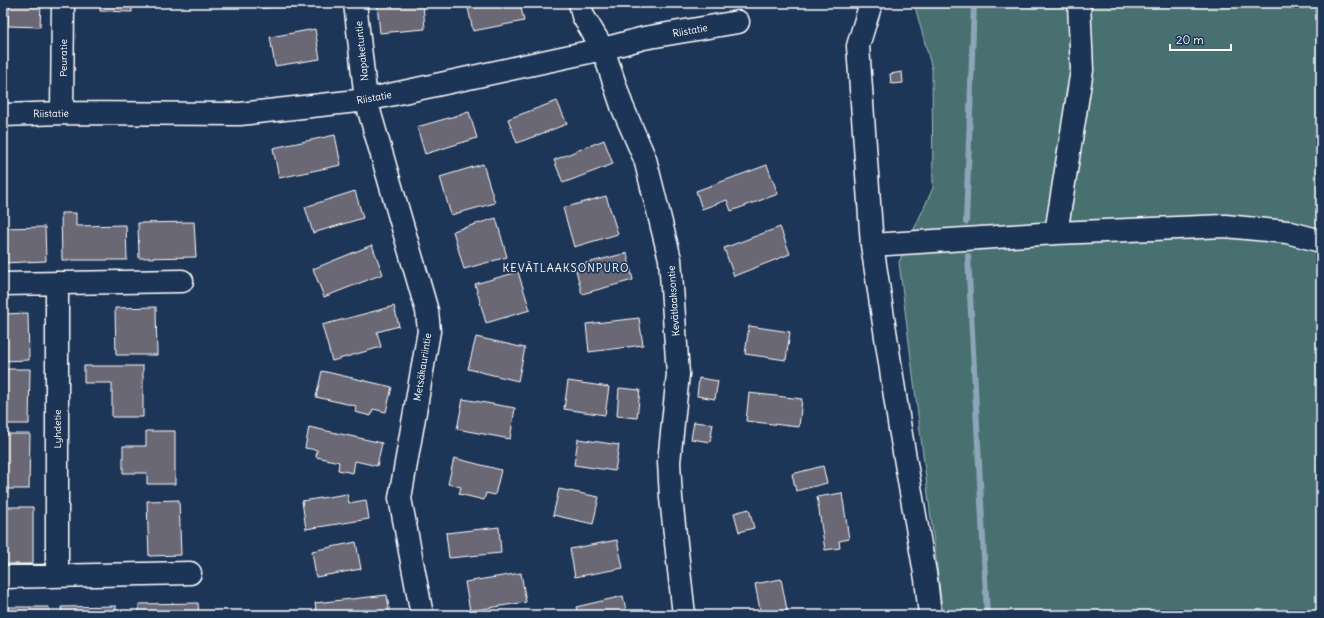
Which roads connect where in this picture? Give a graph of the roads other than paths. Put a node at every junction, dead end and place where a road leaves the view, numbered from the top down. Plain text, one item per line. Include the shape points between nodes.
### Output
1 (63, 3) edge
2 (355, 3) edge
3 (580, 3) edge
4 (871, 3) edge
5 (1079, 3) edge
6 (738, 22) dead end
7 (603, 49) junction
8 (366, 100) junction
9 (62, 113) junction
10 (3, 115) edge
11 (1056, 233) junction
12 (1321, 242) edge
13 (872, 245) junction
14 (182, 281) dead end
15 (57, 283) junction
16 (3, 284) edge
17 (190, 573) dead end
18 (56, 576) junction
19 (3, 577) edge
20 (422, 615) edge
21 (684, 615) edge
22 (930, 615) edge

1 - 9 street, Peuratie
2 - 8 street, Napaketuntie
3 - 7 street, Kevätlaaksontie via 583,16
4 - 13 street via 858,46
5 - 11 street via 1082,70
6 - 7 street, Riistatie via 644,38
7 - 8 street, Riistatie
7 - 21 street, Kevätlaaksontie via 622,106 645,159 670,259 678,374 669,462
8 - 9 street, Riistatie via 240,114
8 - 20 street, Metsäkauriintie via 427,311 429,331 400,498
9 - 10 street, Riistatie
11 - 12 street via 1225,226 1287,232
11 - 13 street
13 - 22 street
14 - 15 street
15 - 16 street
15 - 18 street, Lyhdetie
17 - 18 street
18 - 19 street

